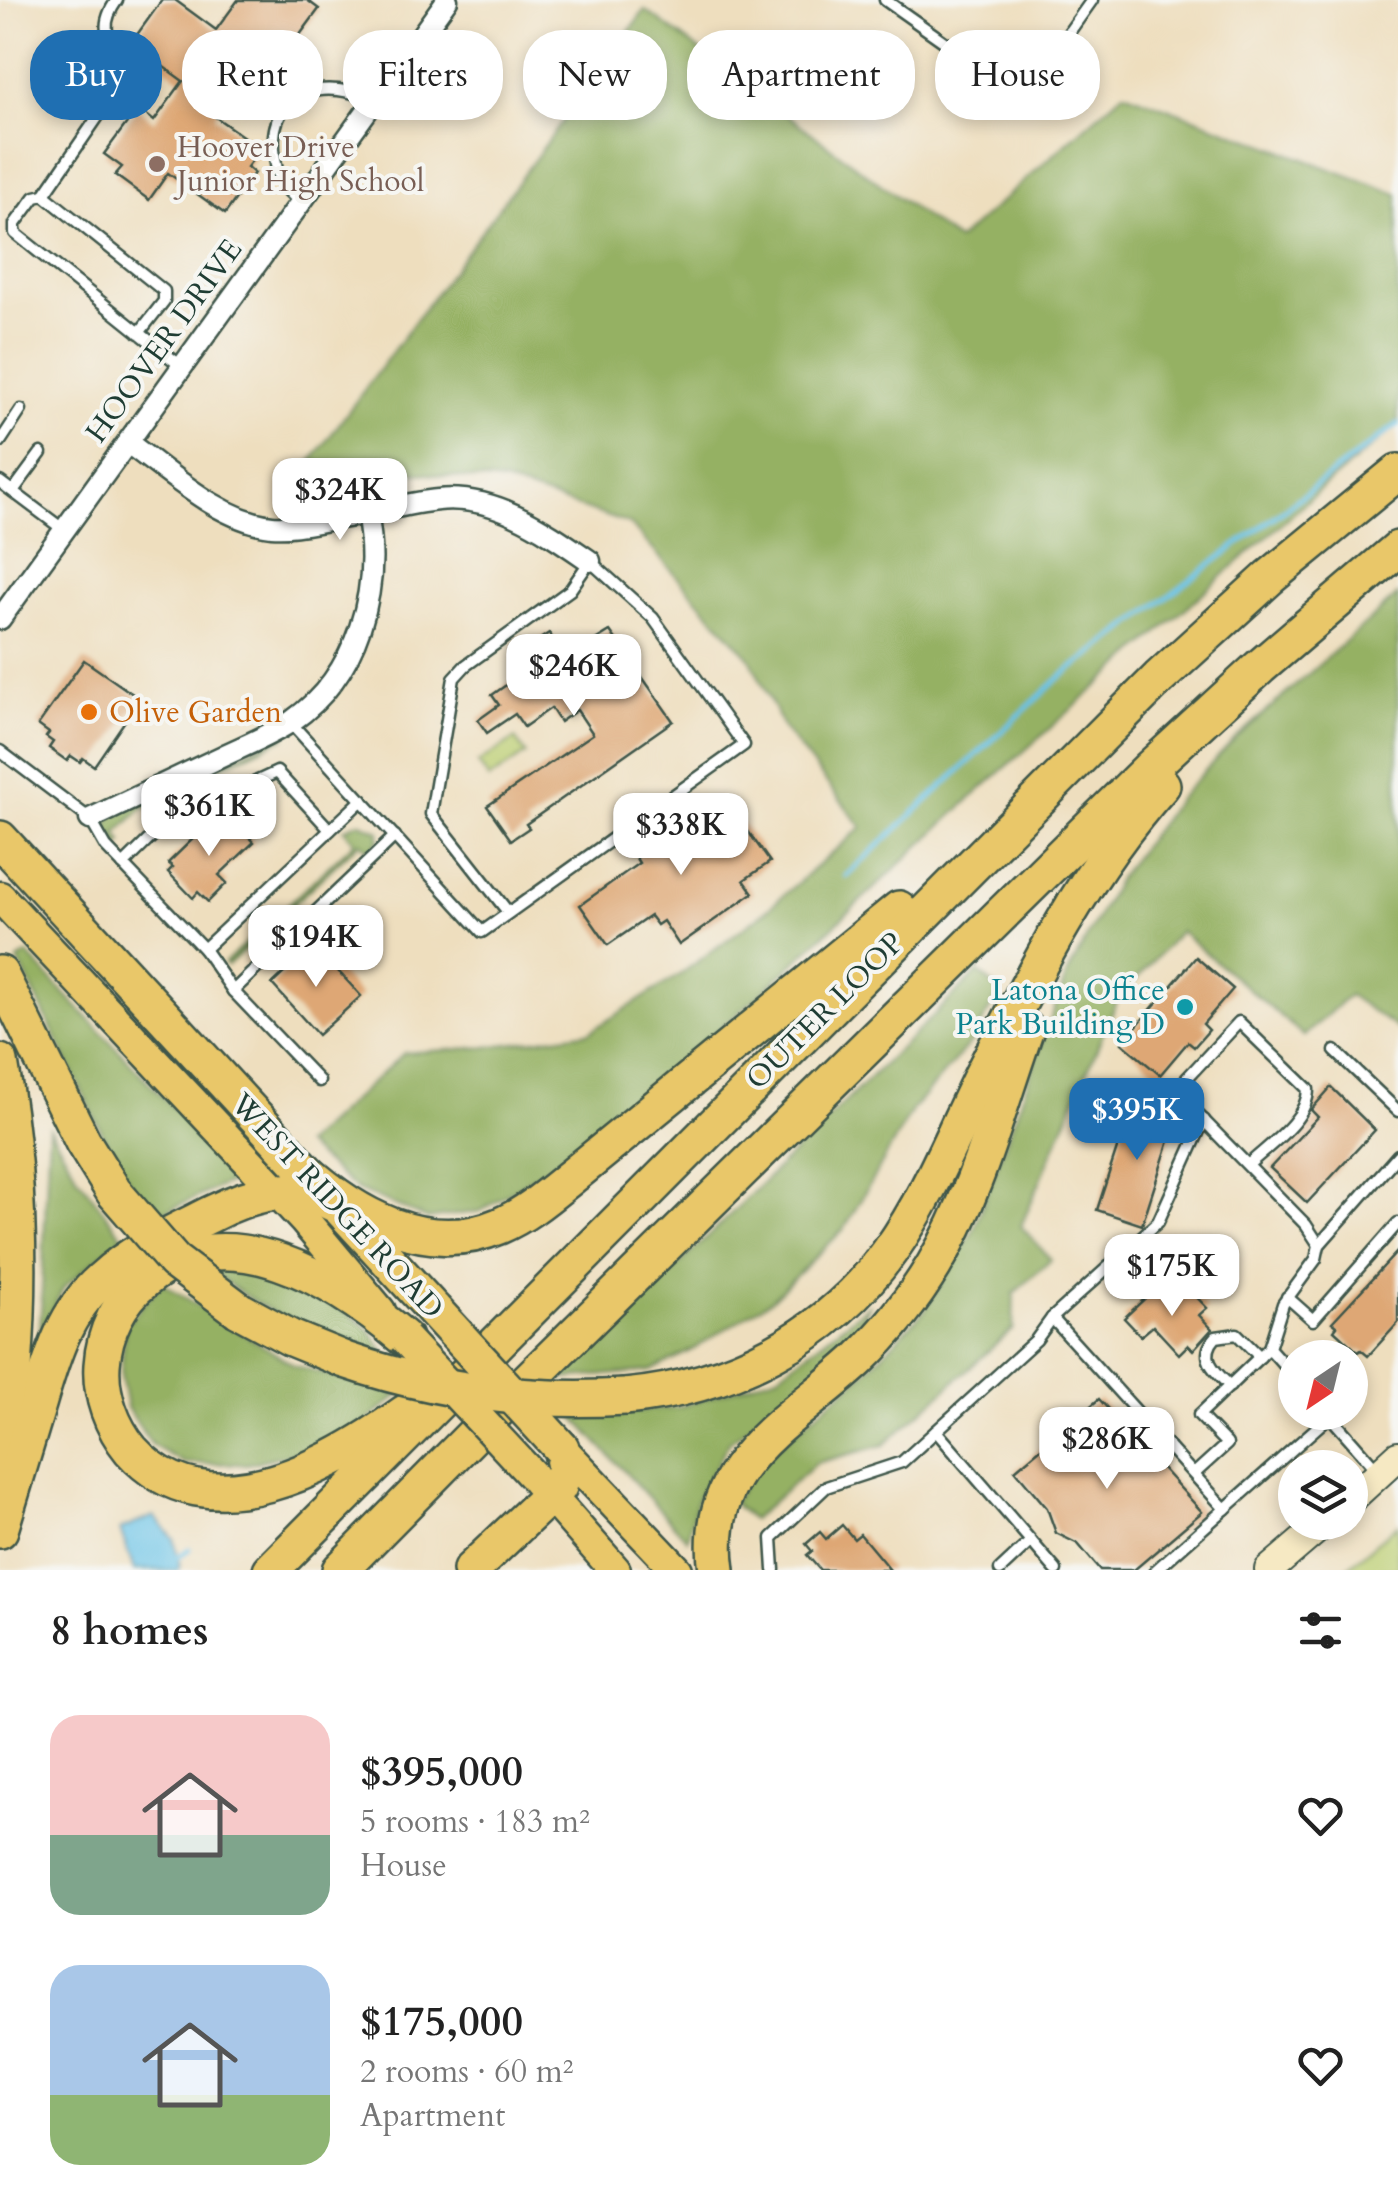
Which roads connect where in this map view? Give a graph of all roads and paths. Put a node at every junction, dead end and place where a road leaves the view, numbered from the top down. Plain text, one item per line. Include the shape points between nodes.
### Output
1 (117, 0) edge
2 (447, 0) edge
3 (884, 0) edge
4 (1092, 0) edge
5 (425, 30) edge
6 (343, 90) edge
7 (360, 120) edge
8 (44, 195) junction
9 (300, 202) junction
10 (139, 333) junction
11 (182, 367) junction
12 (22, 410) dead end
13 (0, 442) edge
14 (128, 443) junction
15 (42, 452) dead end
16 (1398, 472) edge
17 (0, 482) edge
18 (12, 491) junction
19 (367, 514) junction
20 (64, 531) junction
21 (1386, 559) edge
22 (590, 560) junction
23 (4, 606) edge
24 (290, 722) junction
25 (0, 752) edge
26 (1076, 760) junction
27 (362, 800) junction
28 (90, 819) junction
29 (330, 830) junction
30 (395, 836) junction
31 (0, 839) edge
32 (124, 865) junction
33 (1089, 884) junction
34 (0, 897) edge
35 (508, 912) junction
36 (204, 949) junction
37 (0, 974) edge
38 (233, 990) junction
39 (1334, 1051) dead end
40 (0, 1062) edge
41 (319, 1081) dead end
42 (1398, 1111) edge
43 (1204, 1120) junction
44 (1398, 1155) edge
45 (1248, 1165) junction
46 (289, 1179) junction
47 (1398, 1223) edge
48 (1318, 1245) junction
49 (1287, 1297) junction
50 (1052, 1318) junction
51 (510, 1327) junction
52 (404, 1338) junction
53 (1264, 1353) junction
54 (1278, 1364) edge
55 (1230, 1386) junction
56 (1311, 1430) edge
57 (1347, 1430) edge
58 (936, 1431) junction
59 (561, 1448) junction
60 (1389, 1465) edge
61 (1194, 1474) junction
62 (0, 1480) edge
63 (1368, 1484) edge
64 (541, 1486) junction
65 (1225, 1509) junction
66 (0, 1530) edge
67 (1304, 1540) edge
68 (1031, 1541) junction
69 (271, 1570) edge
70 (340, 1570) edge
71 (471, 1570) edge
72 (615, 1570) edge
73 (677, 1570) edge
74 (717, 1570) edge
75 (774, 1570) edge
76 (1000, 1570) edge
77 (1056, 1570) edge
78 (1156, 1570) edge
79 (1268, 1570) edge

1 - 8 lane via 104,28 128,73
2 - 5 street, HOOVER DRIVE
3 - 4 lane via 1007,86 1028,90
6 - 9 lane via 294,98 279,112 273,137 277,174
7 - 9 street, HOOVER DRIVE
8 - 10 lane via 164,290 164,301
8 - 10 lane via 14,224 15,233
9 - 11 street, HOOVER DRIVE
10 - 11 lane
11 - 14 street, HOOVER DRIVE
12 - 13 lane
14 - 19 street via 235,515 273,526
14 - 20 street, HOOVER DRIVE
15 - 18 lane
16 - 26 highway, OUTER LOOP via 1236,606
17 - 18 lane
18 - 20 lane
19 - 22 street via 440,500 492,505
19 - 24 street via 373,569 361,626 326,688
20 - 23 street, HOOVER DRIVE
21 - 33 highway via 1158,789
21 - 70 highway, OUTER LOOP via 1160,759
22 - 35 lane via 570,590 465,666 450,691 430,814
22 - 35 lane via 654,618 744,745
24 - 27 lane
24 - 28 street
25 - 28 lane
26 - 46 highway via 516,1218 460,1236 409,1232
26 - 51 highway, OUTER LOOP
27 - 29 lane
27 - 30 lane
28 - 32 lane
29 - 32 lane via 278,772 188,806
29 - 36 lane
30 - 35 lane via 482,932
30 - 38 lane
31 - 46 highway, WEST RIDGE ROAD
32 - 36 lane
33 - 37 highway, bridge via 1032,977 910,1219 860,1287 808,1332 745,1368 685,1388 625,1397 562,1399 426,1383 344,1360 239,1310 174,1260 114,1192
33 - 74 highway via 1048,972 970,1191 941,1252 886,1332 734,1473 717,1517
34 - 46 main road, WEST RIDGE ROAD
36 - 38 lane
38 - 41 lane
39 - 42 lane
40 - 62 highway via 18,1287
43 - 45 lane
43 - 45 lane via 1175,1091 1238,1022 1308,1089 1302,1114
43 - 50 lane via 1158,1222
44 - 48 lane
45 - 48 lane
46 - 52 main road, WEST RIDGE ROAD
46 - 59 highway, WEST RIDGE ROAD, bridge via 338,1206
46 - 66 highway via 141,1251 84,1297 54,1352
47 - 49 lane via 1312,1320
48 - 49 lane
49 - 53 lane
50 - 58 lane
50 - 61 lane
51 - 52 highway via 366,1441 261,1486 211,1488 166,1477 126,1443 105,1399 104,1348 122,1304 149,1276 197,1255 241,1254 294,1267 340,1290
51 - 69 highway, OUTER LOOP
52 - 64 main road, WEST RIDGE ROAD, bridge
53 - 54 lane
53 - 55 lane
53 - 55 lane via 1236,1334 1216,1337 1209,1364
55 - 61 lane via 1199,1415 1227,1444
56 - 65 lane
57 - 60 lane
58 - 68 lane
58 - 75 lane via 902,1462 826,1487 772,1538
59 - 64 highway via 564,1477
59 - 73 main road, WEST RIDGE ROAD
60 - 63 street
61 - 65 lane
64 - 71 highway
64 - 72 main road, WEST RIDGE ROAD
65 - 78 lane
67 - 79 street
68 - 76 lane
68 - 77 lane

